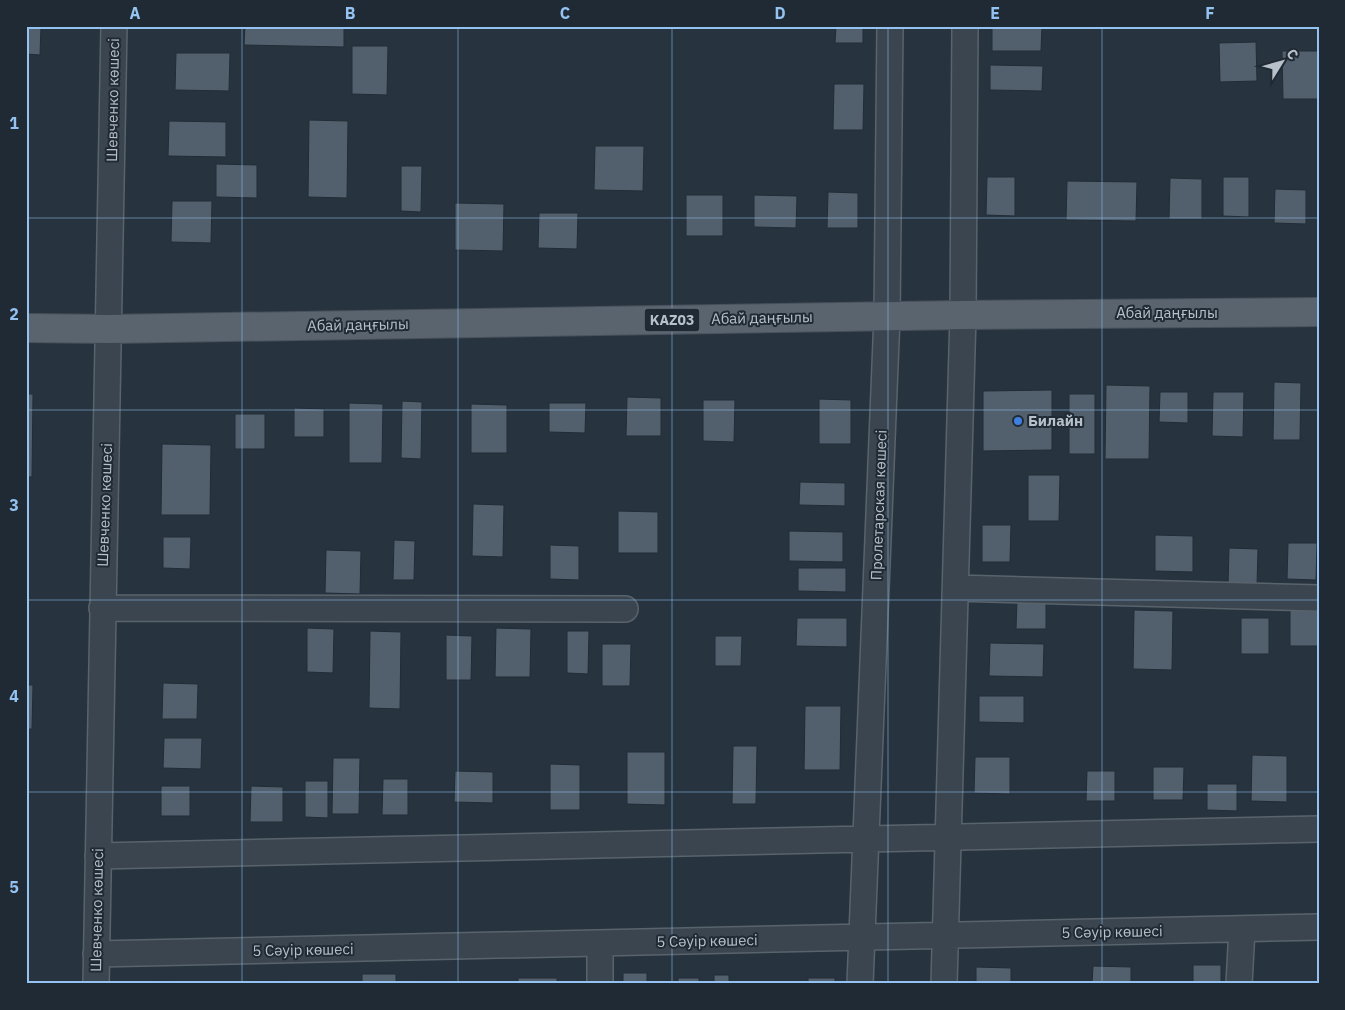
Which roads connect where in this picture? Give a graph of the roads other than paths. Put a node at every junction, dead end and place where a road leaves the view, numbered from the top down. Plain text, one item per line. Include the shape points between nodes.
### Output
1 (114, 26) edge
2 (890, 26) edge
3 (965, 26) edge
4 (1319, 312) edge
5 (963, 315) junction
6 (887, 316) junction
7 (26, 328) edge
8 (110, 329) junction
9 (956, 588) junction
10 (1319, 598) edge
11 (102, 608) junction
12 (625, 609) dead end
13 (1319, 829) edge
14 (948, 837) junction
15 (866, 839) junction
16 (98, 856) junction
17 (1319, 927) edge
18 (1242, 929) junction
19 (946, 935) junction
20 (862, 937) junction
21 (600, 943) junction
22 (96, 954) junction
23 (96, 984) edge
24 (600, 984) edge
25 (860, 984) edge
26 (944, 984) edge
27 (1239, 984) edge

1 - 8 street, Шевченко көшесі
2 - 6 street, Пролетарская көшесі
3 - 5 street
4 - 5 main road, Абай даңғылы / KАZ03
5 - 6 main road, Абай даңғылы / KАZ03
5 - 9 street
6 - 8 main road, Абай даңғылы / KАZ03
6 - 15 street, Пролетарская көшесі
7 - 8 main road, Абай даңғылы / KАZ03
8 - 11 street, Шевченко көшесі
9 - 10 street
9 - 14 street
11 - 12 street
11 - 16 street, Шевченко көшесі
13 - 14 street
14 - 15 street
14 - 19 street
15 - 16 street
15 - 20 street, Пролетарская көшесі
16 - 22 street, Шевченко көшесі
17 - 18 street, 5 Сәуір көшесі
18 - 19 street, 5 Сәуір көшесі
18 - 27 street
19 - 20 street, 5 Сәуір көшесі
19 - 26 street
20 - 21 street, 5 Сәуір көшесі
20 - 25 street, Пролетарская көшесі
21 - 22 street, 5 Сәуір көшесі
21 - 24 street
22 - 23 street, Шевченко көшесі

